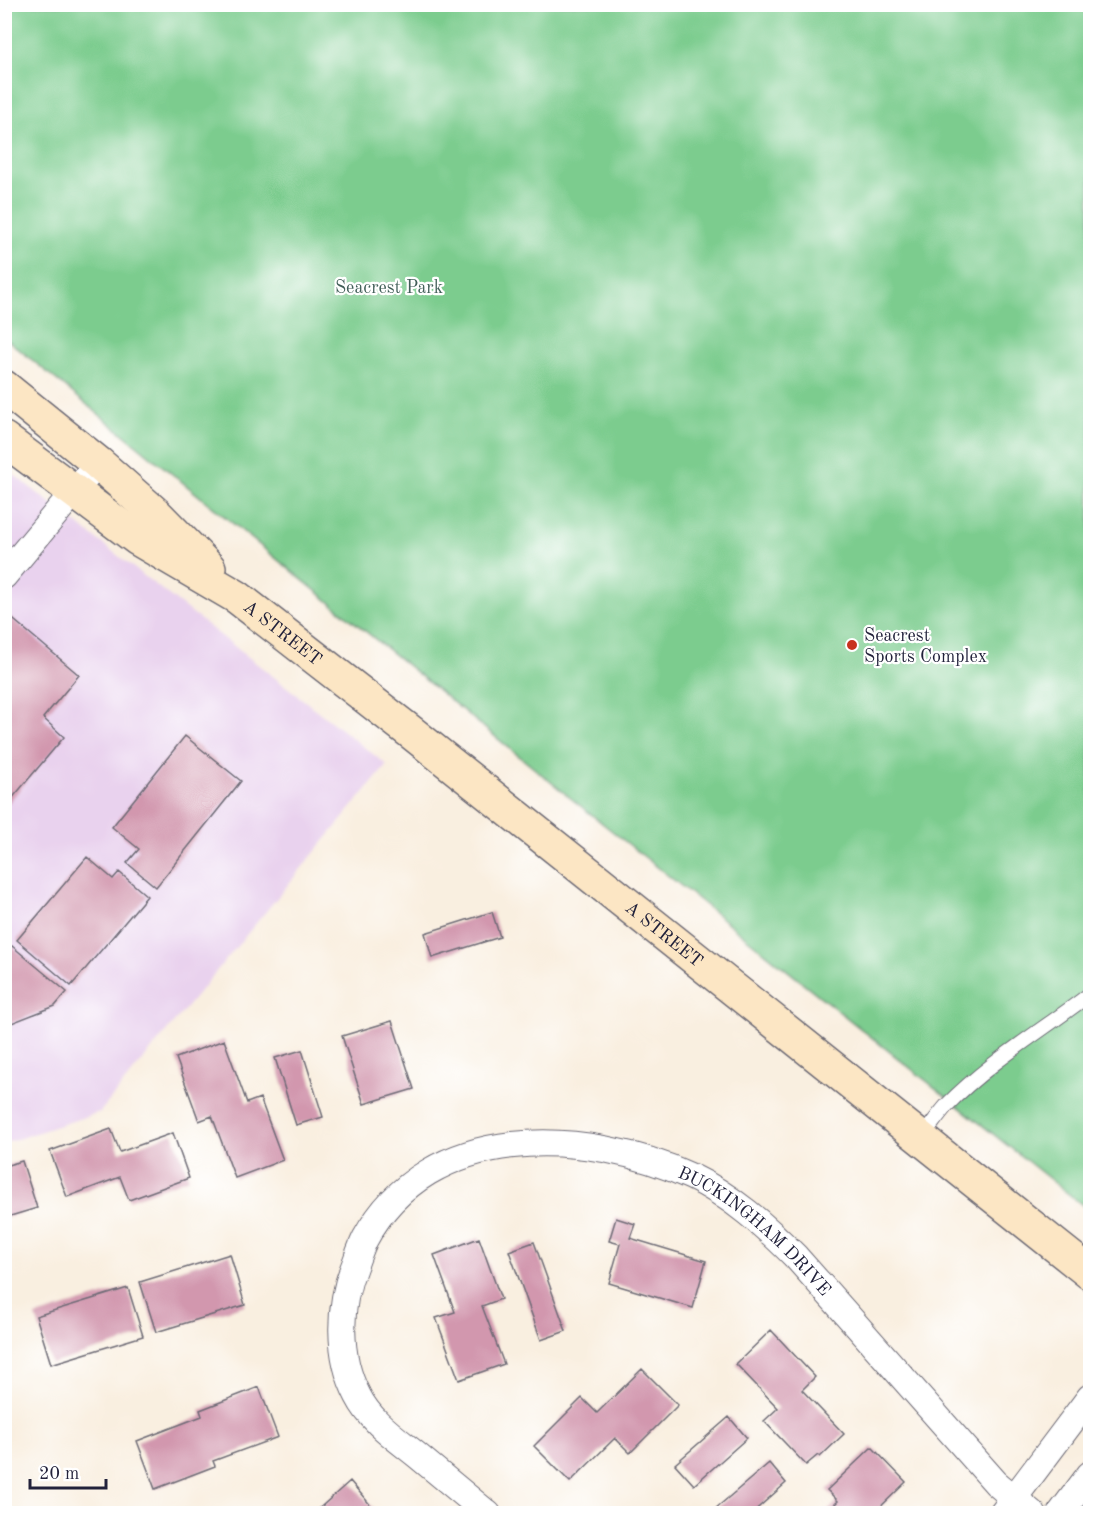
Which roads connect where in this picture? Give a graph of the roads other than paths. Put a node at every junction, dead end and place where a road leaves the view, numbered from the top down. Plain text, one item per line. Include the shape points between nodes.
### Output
1 (4, 387) edge
2 (4, 439) edge
3 (98, 463) junction
4 (74, 492) junction
5 (4, 576) edge
6 (237, 597) junction
7 (1090, 994) edge
8 (921, 1138) junction
9 (1090, 1273) edge
10 (1090, 1397) edge
11 (1090, 1474) edge
12 (1016, 1508) edge
13 (488, 1514) edge
14 (1060, 1514) edge

1 - 3 main road, A STREET
2 - 4 main road, A STREET
3 - 4 street
3 - 6 main road, A STREET via 158,515
4 - 5 street
4 - 6 main road, A STREET via 138,539
6 - 8 main road, A STREET
7 - 8 lane via 962,1090
8 - 9 main road, A STREET
10 - 12 street
11 - 14 street
12 - 13 street, BUCKINGHAM DRIVE via 781,1242 735,1203 693,1178 648,1160 601,1148 553,1143 500,1145 465,1154 410,1185 383,1212 366,1239 350,1275 344,1305 342,1337 347,1369 358,1396 375,1421

